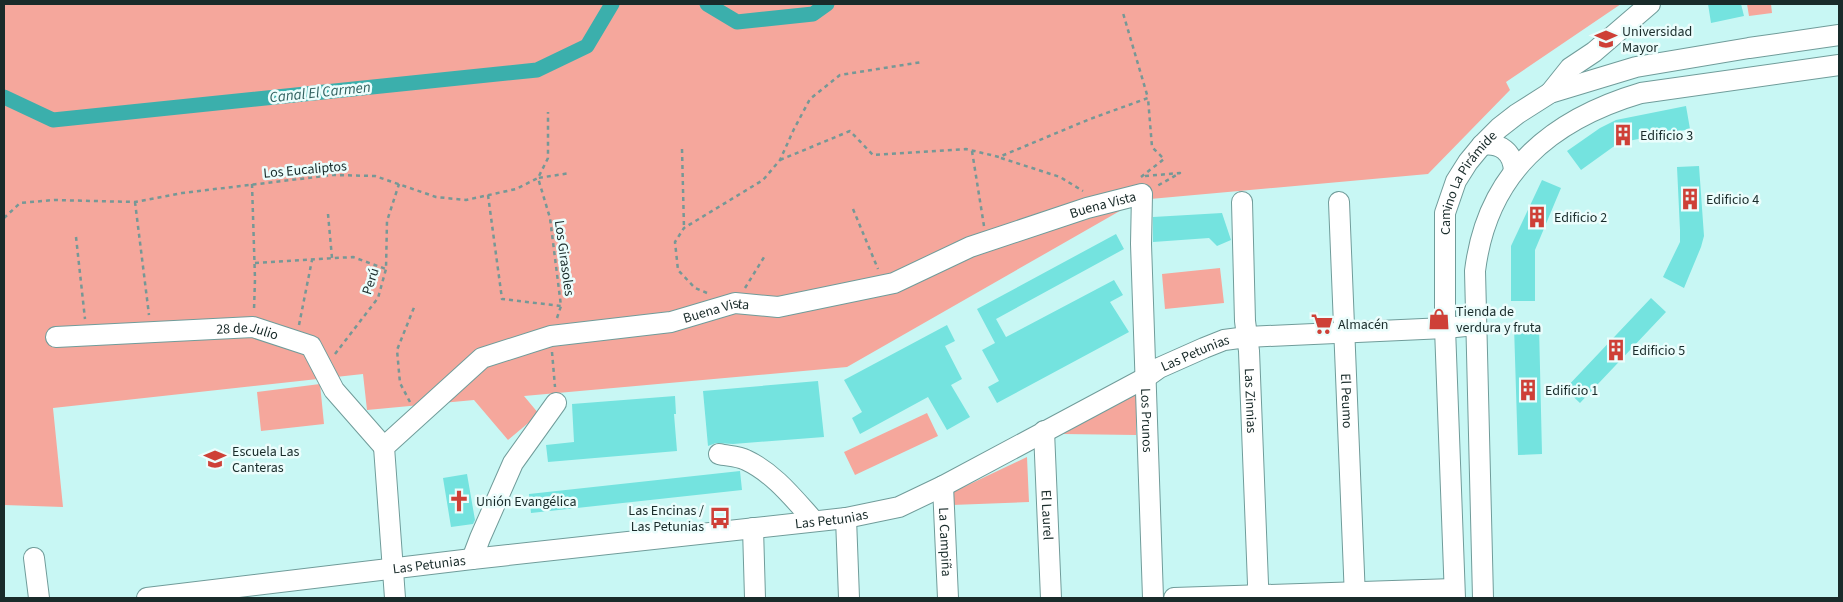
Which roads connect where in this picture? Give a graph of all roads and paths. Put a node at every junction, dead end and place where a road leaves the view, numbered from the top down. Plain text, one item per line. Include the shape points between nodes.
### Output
1 (1650, 4) edge
2 (1123, 13) dead end
3 (1839, 35) edge
4 (922, 62) dead end
5 (1839, 65) edge
6 (1550, 93) junction
7 (1148, 98) junction
8 (548, 112) dead end
9 (1482, 145) junction
10 (682, 149) dead end
11 (972, 151) junction
12 (999, 157) junction
13 (780, 160) junction
14 (1514, 171) junction
15 (570, 173) dead end
16 (538, 178) junction
17 (252, 184) junction
18 (399, 184) junction
19 (1142, 194) junction
20 (488, 195) junction
21 (135, 202) junction
22 (1242, 202) dead end
23 (1339, 202) dead end
24 (1105, 203) junction
25 (853, 209) dead end
26 (328, 214) dead end
27 (4, 218) edge
28 (684, 228) junction
29 (76, 237) dead end
30 (987, 241) junction
31 (1141, 244) joint
32 (766, 254) dead end
33 (332, 258) junction
34 (312, 260) junction
35 (255, 264) junction
36 (386, 269) junction
37 (873, 287) junction
38 (711, 294) dead end
39 (735, 303) junction
40 (415, 305) dead end
41 (562, 306) junction
42 (1476, 325) junction
43 (253, 327) junction
44 (1445, 328) junction
45 (152, 332) junction
46 (1344, 332) junction
47 (86, 335) junction
48 (551, 336) junction
49 (56, 337) dead end
50 (1247, 337) junction
51 (296, 341) junction
52 (323, 369) junction
53 (1145, 378) junction
54 (556, 403) joint
55 (417, 417) junction
56 (1044, 431) junction
57 (384, 447) junction
58 (719, 454) dead end
59 (944, 486) junction
60 (846, 518) junction
61 (814, 521) junction
62 (752, 528) junction
63 (34, 558) dead end
64 (472, 559) junction
65 (392, 570) junction
66 (1454, 593) edge
67 (1355, 595) edge
68 (1257, 597) edge
69 (39, 598) edge
70 (147, 598) edge
71 (395, 598) edge
72 (755, 598) edge
73 (849, 598) edge
74 (948, 598) edge
75 (1051, 598) edge
76 (1153, 598) edge
77 (1174, 598) edge
78 (1483, 598) edge

1 - 6 street via 1570,68
2 - 7 path
3 - 6 street, Camino La Pirámide via 1636,67
4 - 13 path via 840,75 810,99
5 - 14 street, Camino La Pirámide via 1641,94 1613,102 1557,130
6 - 9 street, Camino La Pirámide via 1517,114
7 - 12 path
7 - 19 path via 1152,147 1164,159 1140,177 1180,173
8 - 16 path via 548,158
9 - 14 street via 1496,145 1507,151
9 - 44 street, Camino La Pirámide via 1456,181 1445,213
10 - 28 path
11 - 12 path
11 - 13 path via 874,156 850,131
11 - 30 path
12 - 24 path via 1060,177
13 - 28 path via 763,180
14 - 42 street, Camino La Pirámide via 1494,202 1481,235 1475,271
15 - 16 path
16 - 20 path, Los Eucaliptos via 516,190
16 - 41 path, Los Girasoles via 550,218
17 - 18 path, Los Eucaliptos via 341,175 375,176
17 - 21 path, Los Eucaliptos
17 - 35 path
18 - 20 path, Los Eucaliptos via 436,197 466,200
18 - 36 path, Perú via 386,221
19 - 24 street, Buena Vista
19 - 31 street, Buena Vista
20 - 41 path via 502,299
21 - 27 path, Los Eucaliptos via 54,200 20,203
21 - 45 path
22 - 50 street, Las Zinnias
23 - 46 street, El Peumo
24 - 30 street, Buena Vista
25 - 37 path via 878,269
26 - 33 path
28 - 38 path via 675,242 678,270 695,288
29 - 47 path
30 - 37 street, Buena Vista via 894,282
31 - 53 street, Los Prunos
32 - 39 path
33 - 34 path
33 - 36 path via 353,257
34 - 35 path
34 - 51 path
35 - 43 path
36 - 52 path, Perú via 378,298
37 - 39 street, Buena Vista via 778,307
39 - 48 street, Buena Vista via 671,322
40 - 55 path via 398,350 400,384
41 - 48 path, Los Girasoles
42 - 44 street, Las Petunias
42 - 78 street, Camino La Pirámide
43 - 45 street, 28 de Julio
43 - 51 street, 28 de Julio
44 - 46 street, Las Petunias
44 - 66 street, Camino La Pirámide
45 - 47 street, 28 de Julio
46 - 50 street, Las Petunias
46 - 67 street, El Peumo
47 - 49 street, 28 de Julio
48 - 54 path, Los Girasoles
48 - 55 street, Buena Vista via 482,358
50 - 53 street, Las Petunias via 1224,340 1159,368
50 - 68 street, Las Zinnias
51 - 52 street, 28 de Julio via 311,346
52 - 57 street, 28 de Julio via 334,390
53 - 56 street, Las Petunias
53 - 76 street, Los Prunos
54 - 64 street via 513,463
55 - 57 street, Buena Vista
56 - 59 street, Las Petunias
56 - 75 street, El Laurel
57 - 65 street
58 - 61 street via 745,459 763,471 785,489
59 - 60 street, Las Petunias via 899,507
59 - 74 street, La Campiña
60 - 61 street, Las Petunias
60 - 73 street
61 - 62 street, Las Petunias
62 - 64 street, Las Petunias
62 - 72 street
63 - 69 street
64 - 65 street, Las Petunias
65 - 70 street, Las Petunias
65 - 71 street
66 - 67 street
67 - 68 street
68 - 77 street

